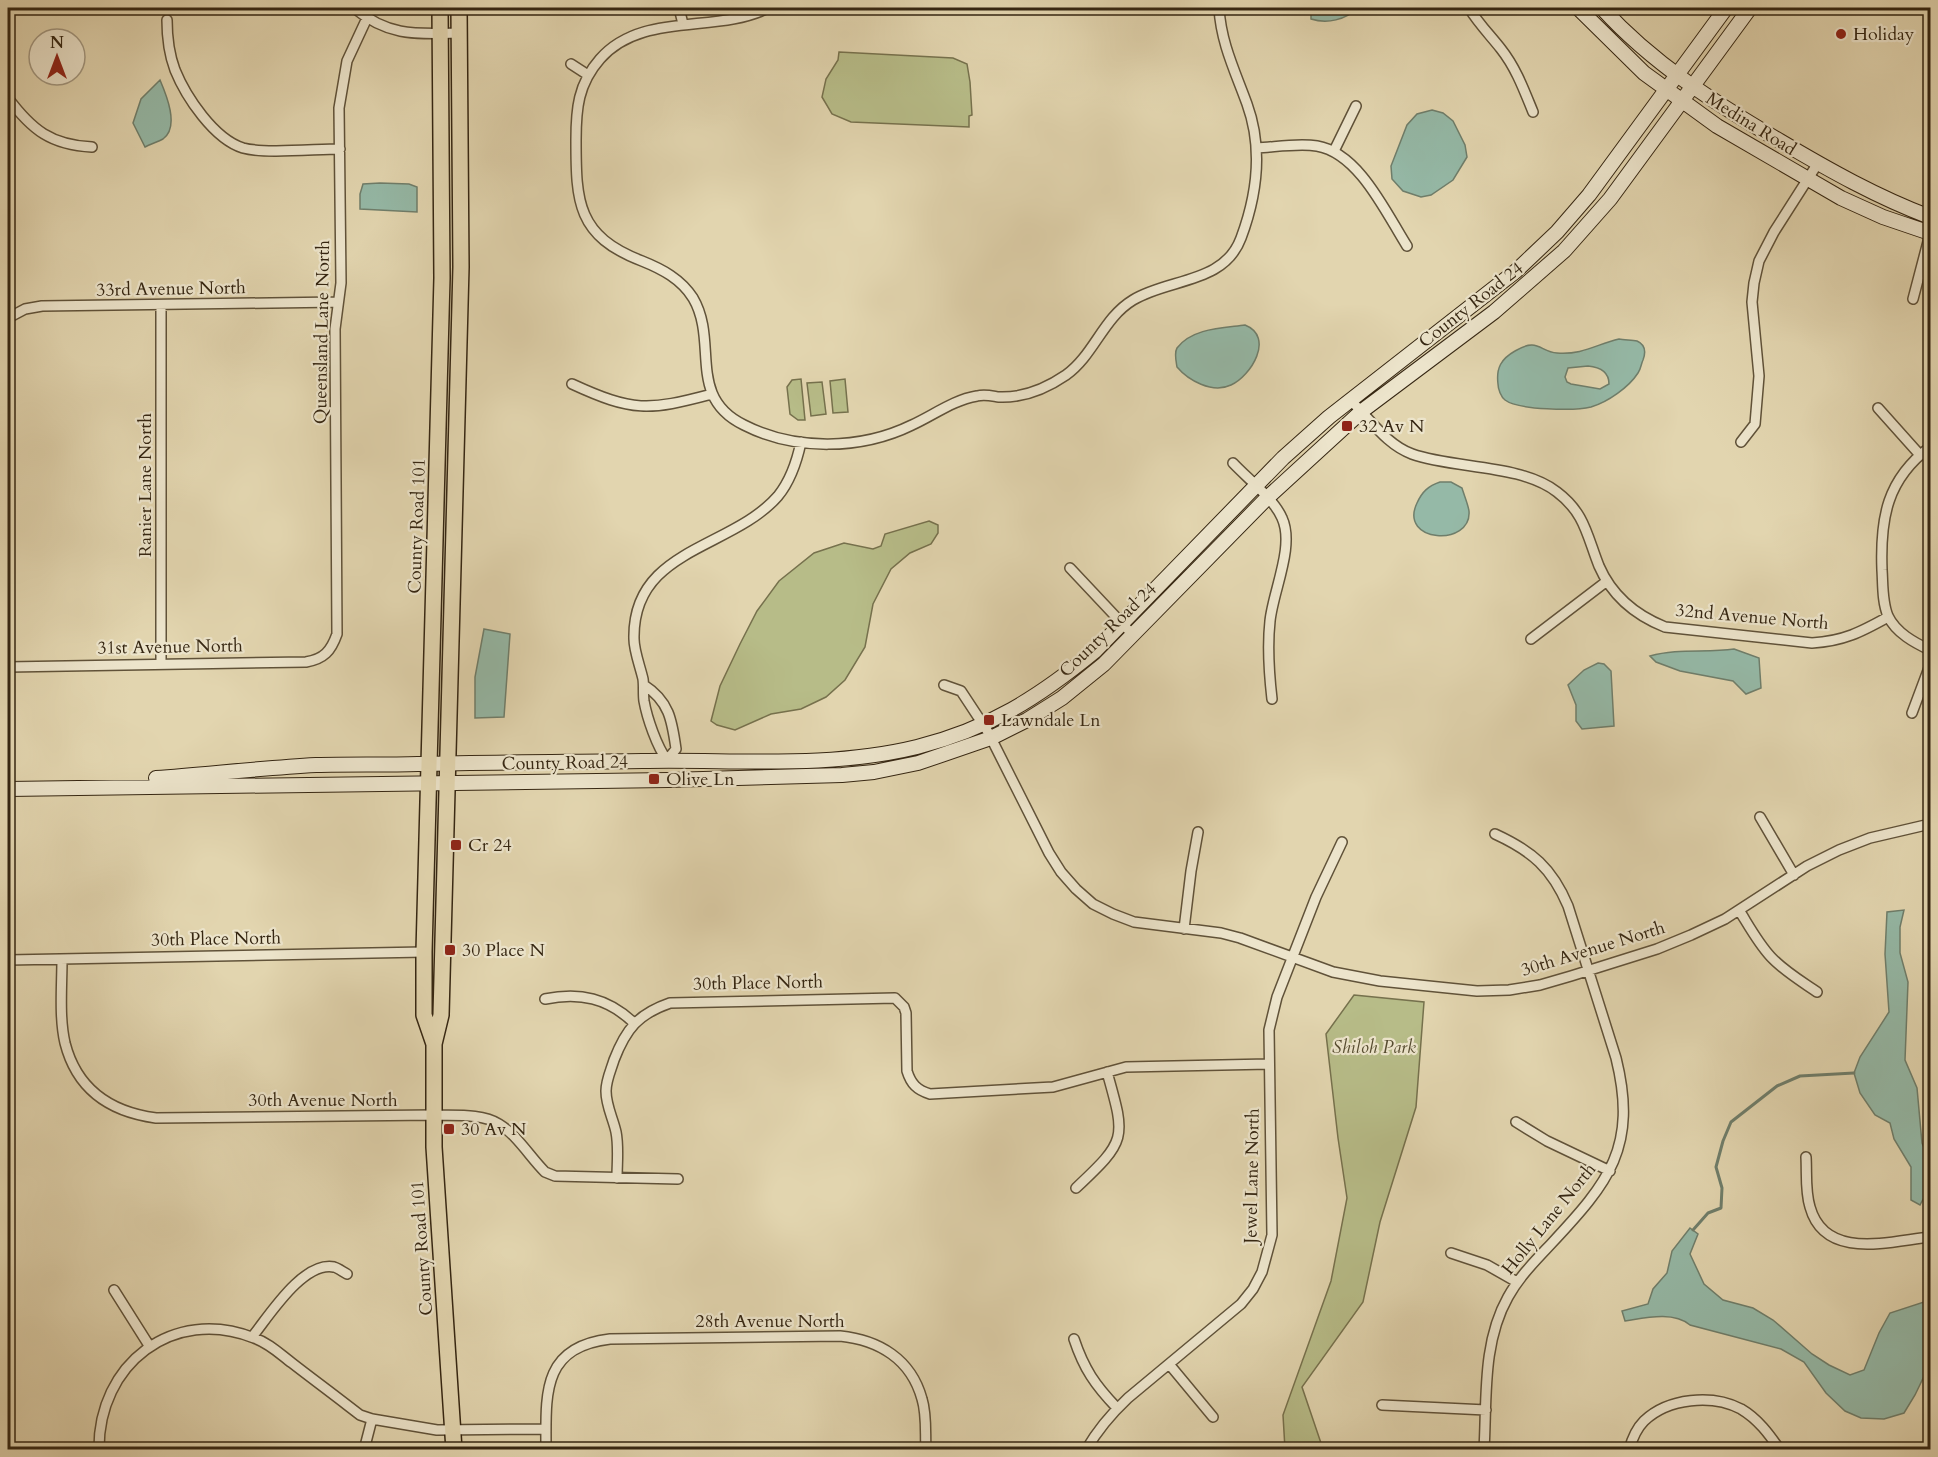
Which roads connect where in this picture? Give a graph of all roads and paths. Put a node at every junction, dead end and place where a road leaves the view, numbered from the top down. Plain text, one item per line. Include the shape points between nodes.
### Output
1 (354, 8) edge
2 (440, 8) edge
3 (459, 8) edge
4 (679, 8) edge
5 (768, 8) edge
6 (1219, 8) edge
7 (1469, 8) edge
8 (1578, 8) edge
9 (1602, 8) edge
10 (1726, 8) edge
11 (1750, 8) edge
12 (367, 18) junction
13 (167, 20) dead end
14 (683, 24) junction
15 (440, 33) junction
16 (459, 33) junction
17 (571, 64) dead end
18 (588, 75) junction
19 (1677, 76) junction
20 (1692, 87) junction
21 (1667, 90) junction
22 (8, 98) edge
23 (1682, 101) junction
24 (1356, 106) dead end
25 (1533, 112) dead end
26 (93, 147) dead end
27 (1257, 148) junction
28 (340, 149) junction
29 (1334, 151) junction
30 (1818, 163) junction
31 (1808, 179) junction
32 (1930, 217) edge
33 (1930, 233) edge
34 (1407, 246) dead end
35 (1913, 299) dead end
36 (338, 303) junction
37 (161, 306) junction
38 (8, 318) edge
39 (572, 384) dead end
40 (712, 394) junction
41 (1350, 400) junction
42 (1878, 408) dead end
43 (1362, 411) junction
44 (801, 442) junction
45 (1741, 442) dead end
46 (1930, 447) edge
47 (1920, 455) junction
48 (1233, 464) dead end
49 (1255, 486) junction
50 (1267, 498) junction
51 (1070, 568) dead end
52 (1607, 581) junction
53 (1888, 617) junction
54 (1121, 625) junction
55 (1133, 635) junction
56 (1531, 639) dead end
57 (330, 650) joint
58 (1930, 650) edge
59 (161, 664) junction
60 (1930, 665) edge
61 (8, 667) edge
62 (644, 685) junction
63 (944, 685) dead end
64 (1272, 699) dead end
65 (1912, 713) dead end
66 (987, 732) junction
67 (667, 760) junction
68 (449, 763) junction
69 (429, 764) junction
70 (668, 780) junction
71 (448, 782) junction
72 (429, 783) junction
73 (8, 789) edge
74 (1760, 817) dead end
75 (1930, 824) edge
76 (1198, 832) dead end
77 (1495, 834) dead end
78 (1342, 842) dead end
79 (1794, 875) junction
80 (1739, 910) junction
81 (1184, 929) junction
82 (424, 952) junction
83 (1292, 957) junction
84 (62, 959) junction
85 (8, 960) edge
86 (1588, 970) junction
87 (1816, 992) dead end
88 (545, 999) dead end
89 (634, 1023) junction
90 (434, 1044) junction
91 (1269, 1064) junction
92 (1107, 1072) junction
93 (434, 1115) junction
94 (1516, 1122) dead end
95 (1806, 1157) dead end
96 (1610, 1171) junction
97 (616, 1178) junction
98 (678, 1179) dead end
99 (1076, 1188) dead end
100 (1930, 1237) edge
101 (1451, 1253) dead end
102 (347, 1274) dead end
103 (1517, 1282) junction
104 (114, 1290) dead end
105 (252, 1337) junction
106 (1074, 1339) dead end
107 (150, 1347) junction
108 (1169, 1364) junction
109 (1382, 1405) dead end
110 (1117, 1408) junction
111 (1486, 1410) junction
112 (1213, 1417) dead end
113 (372, 1419) junction
114 (546, 1429) junction
115 (453, 1430) junction
116 (99, 1449) edge
117 (364, 1449) edge
118 (454, 1449) edge
119 (546, 1449) edge
120 (926, 1449) edge
121 (1086, 1449) edge
122 (1484, 1449) edge
123 (1629, 1449) edge
124 (1780, 1449) edge

1 - 12 street
2 - 15 main road, County Road 101
3 - 16 main road, County Road 101
4 - 14 street
5 - 14 street via 740,18
6 - 27 street via 1224,45 1254,125
7 - 25 street via 1515,69
8 - 21 street, Medina Road via 1644,73
9 - 19 street, Medina Road via 1626,34
10 - 19 street, County Road 24
11 - 20 street, County Road 24
12 - 15 street via 404,33
12 - 28 street, Queensland Lane North via 347,61 342,85
13 - 28 street via 175,70 216,132 244,148
14 - 18 street via 647,32 612,48
15 - 16 street
15 - 69 main road, County Road 101 via 442,278
16 - 68 main road, County Road 101 via 461,267
17 - 18 street
18 - 40 street via 577,104 576,121 576,180 582,211 612,247 658,267 685,286 700,314 705,368
19 - 20 street, Medina Road
19 - 21 street, County Road 24
20 - 23 street, County Road 24
20 - 30 street, Medina Road
21 - 23 street, Medina Road
21 - 41 street, County Road 24 via 1557,232 1516,271
22 - 26 street via 28,122 57,142
23 - 31 street, Medina Road
23 - 43 street, County Road 24 via 1610,199 1564,251 1494,312
24 - 29 street
27 - 29 street via 1310,146
27 - 44 street via 1254,191 1240,242 1233,253 1213,271 1124,306 1071,372 1020,395 977,396 951,404 893,434 833,444
28 - 36 street, Queensland Lane North
29 - 34 street via 1361,174
30 - 31 street
30 - 32 street, Medina Road via 1891,202
31 - 33 street, Medina Road via 1883,217
31 - 45 street via 1759,261 1752,303 1759,376 1755,424
33 - 35 street
36 - 37 street, 33rd Avenue North
36 - 57 street, Queensland Lane North via 335,329 338,634
37 - 38 street, 33rd Avenue North via 42,306
37 - 59 street, Ranier Lane North
39 - 40 street via 637,407 658,407
40 - 44 street via 733,419 782,439
41 - 43 street, 32nd Avenue North
41 - 49 street, County Road 24
42 - 47 street
43 - 50 street, County Road 24
43 - 52 street, 32nd Avenue North via 1396,447 1412,454 1536,480 1553,488 1580,514
44 - 62 street via 789,479 764,509 676,560 650,583 639,607 634,640
46 - 47 street
47 - 53 street via 1895,486 1883,523 1883,589
48 - 49 street
49 - 50 street
49 - 54 street, County Road 24
50 - 55 street, County Road 24
50 - 64 street via 1278,510 1287,533 1270,618
51 - 54 street
52 - 53 street, 32nd Avenue North via 1632,610 1665,627 1812,643 1846,638
52 - 56 street
53 - 58 street via 1909,639
54 - 55 street
54 - 66 street, County Road 24 via 1065,677
55 - 66 street, County Road 24 via 1062,698 1027,720
57 - 59 street, 31st Avenue North via 323,657 306,662
59 - 61 street, 31st Avenue North
60 - 65 street
62 - 67 street via 644,702
62 - 67 street via 659,694 670,718 676,749
63 - 66 street, 30th Avenue North via 961,691
66 - 67 street, County Road 24 via 847,759
66 - 70 street, County Road 24 via 918,763 874,772
66 - 81 street, 30th Avenue North via 1049,853 1076,889 1113,915
67 - 68 street, County Road 24
67 - 70 street
68 - 69 street, County Road 24
68 - 71 main road, County Road 101
69 - 72 main road, County Road 101
69 - 73 street, County Road 24 via 317,765
70 - 71 street, County Road 24
71 - 72 street, County Road 24
71 - 90 main road, County Road 101 via 441,1015
72 - 73 street, County Road 24
72 - 82 main road, County Road 101
74 - 79 street
75 - 79 street, 30th Avenue North via 1870,838
76 - 81 street
77 - 86 street, Holly Lane North via 1533,854 1560,887
78 - 83 street, Jewel Lane North
79 - 80 street, 30th Avenue North
80 - 86 street, 30th Avenue North via 1657,949
80 - 87 street via 1770,956
81 - 83 street, 30th Avenue North via 1221,933
82 - 84 street, 30th Place North
82 - 90 main road, County Road 101 via 424,1016
83 - 86 street, 30th Avenue North via 1356,978 1477,991 1509,990
83 - 91 street, Jewel Lane North via 1272,1013
84 - 85 street, 30th Place North
84 - 93 street, 30th Avenue North via 64,1042 70,1060 91,1090 120,1110 156,1118
86 - 96 street, Holly Lane North via 1622,1081 1623,1128
88 - 89 street via 562,995 597,999
89 - 92 street, 30th Place North via 657,1008 684,1001 889,997 896,998 906,1013 909,1080 914,1087 930,1094 1053,1087
89 - 97 street via 619,1047 606,1089 616,1131
90 - 93 main road, County Road 101
91 - 92 street via 1133,1066
91 - 108 street, Jewel Lane North via 1272,1235 1262,1272 1242,1304
92 - 99 street via 1119,1112 1119,1139 1113,1152
93 - 97 street, 30th Avenue North via 481,1118 499,1124 545,1172 555,1176
93 - 115 main road, County Road 101
94 - 96 street
95 - 100 street via 1810,1207 1816,1221 1838,1241 1870,1244
96 - 103 street, Holly Lane North via 1581,1212
97 - 98 street, 30th Avenue North
101 - 103 street via 1487,1265
102 - 105 street via 334,1267 309,1274 297,1282
103 - 111 street, Holly Lane North via 1497,1319 1491,1342
104 - 107 street
105 - 107 street via 205,1329 185,1332
105 - 113 street via 360,1415
106 - 110 street via 1086,1371
107 - 116 street via 122,1372 111,1389 100,1425
108 - 110 street, Jewel Lane North
108 - 112 street
109 - 111 street
110 - 121 street, Jewel Lane North
111 - 122 street, Holly Lane North
113 - 115 street
113 - 117 street
114 - 115 street
114 - 119 street, 28th Avenue North
114 - 120 street, 28th Avenue North via 547,1391 559,1364 581,1346 595,1341 840,1336 876,1344 905,1366 922,1399
115 - 118 main road, County Road 101
123 - 124 street via 1634,1436 1653,1413 1694,1400 1726,1403 1741,1409 1766,1430

